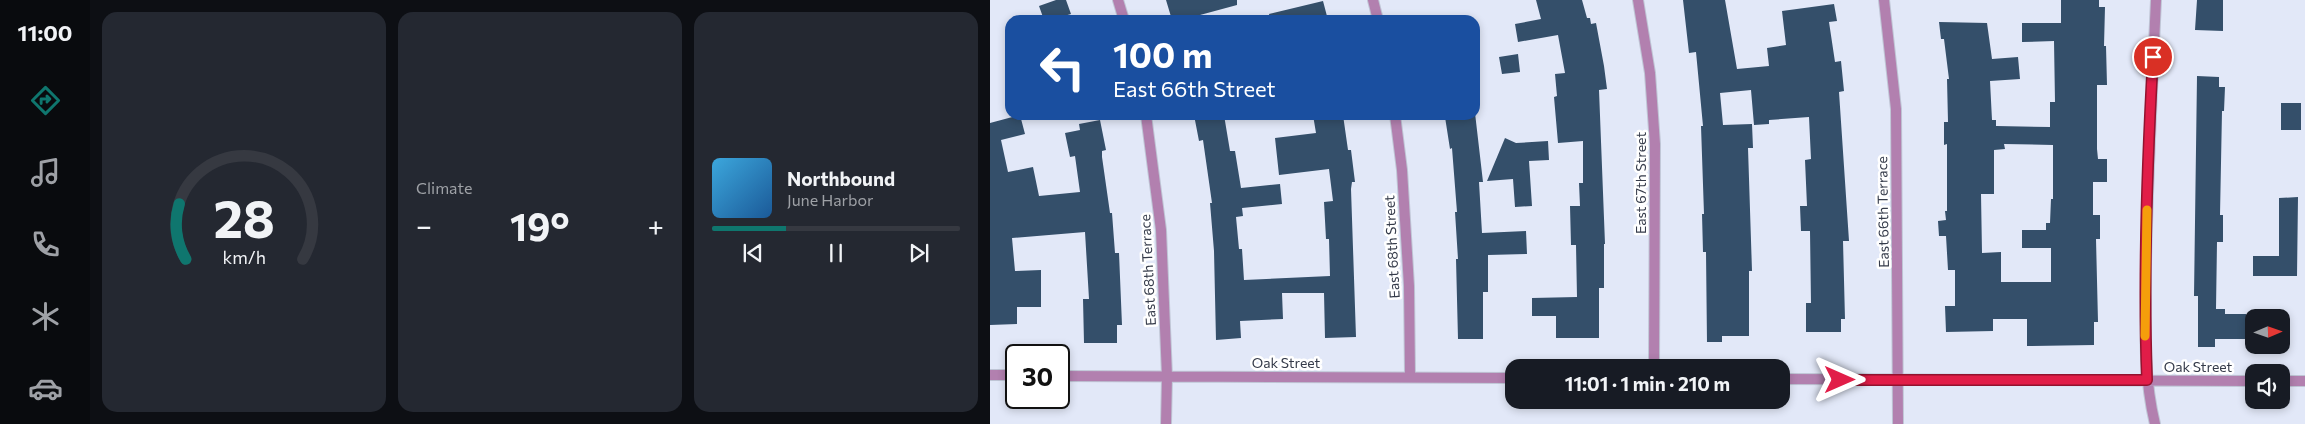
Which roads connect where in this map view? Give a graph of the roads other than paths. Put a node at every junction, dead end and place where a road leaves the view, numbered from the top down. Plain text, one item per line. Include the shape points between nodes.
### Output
1 (1118, 0) edge
2 (1373, 0) edge
3 (1638, 0) edge
4 (1884, 0) edge
5 (2156, 0) edge
6 (1122, 15) edge
7 (1377, 15) edge
8 (1147, 120) edge
9 (1396, 120) edge
10 (1654, 359) edge
11 (990, 375) edge
12 (1005, 375) edge
13 (1070, 376) edge
14 (1167, 376) junction
15 (1410, 377) junction
16 (1505, 378) edge
17 (1790, 379) edge
18 (1899, 380) junction
19 (2147, 380) junction
20 (2245, 381) edge
21 (2290, 381) edge
22 (2305, 381) edge
23 (1166, 424) edge
24 (1898, 424) edge
25 (2155, 424) edge

1 - 6 street
2 - 7 street
3 - 10 street, East 67th Street via 1650,73 1655,144
4 - 18 street, East 66th Terrace via 1896,109
5 - 19 street via 2148,171
8 - 14 street, East 68th Terrace via 1161,230
9 - 15 street, East 68th Street via 1409,286
11 - 12 street
13 - 14 street, Oak Street
14 - 15 street, Oak Street
14 - 23 street, East 68th Terrace
15 - 16 street, Oak Street
17 - 18 street, Oak Street
18 - 19 street, Oak Street
18 - 24 street, East 66th Terrace
19 - 20 street, Oak Street
19 - 25 street
21 - 22 street

